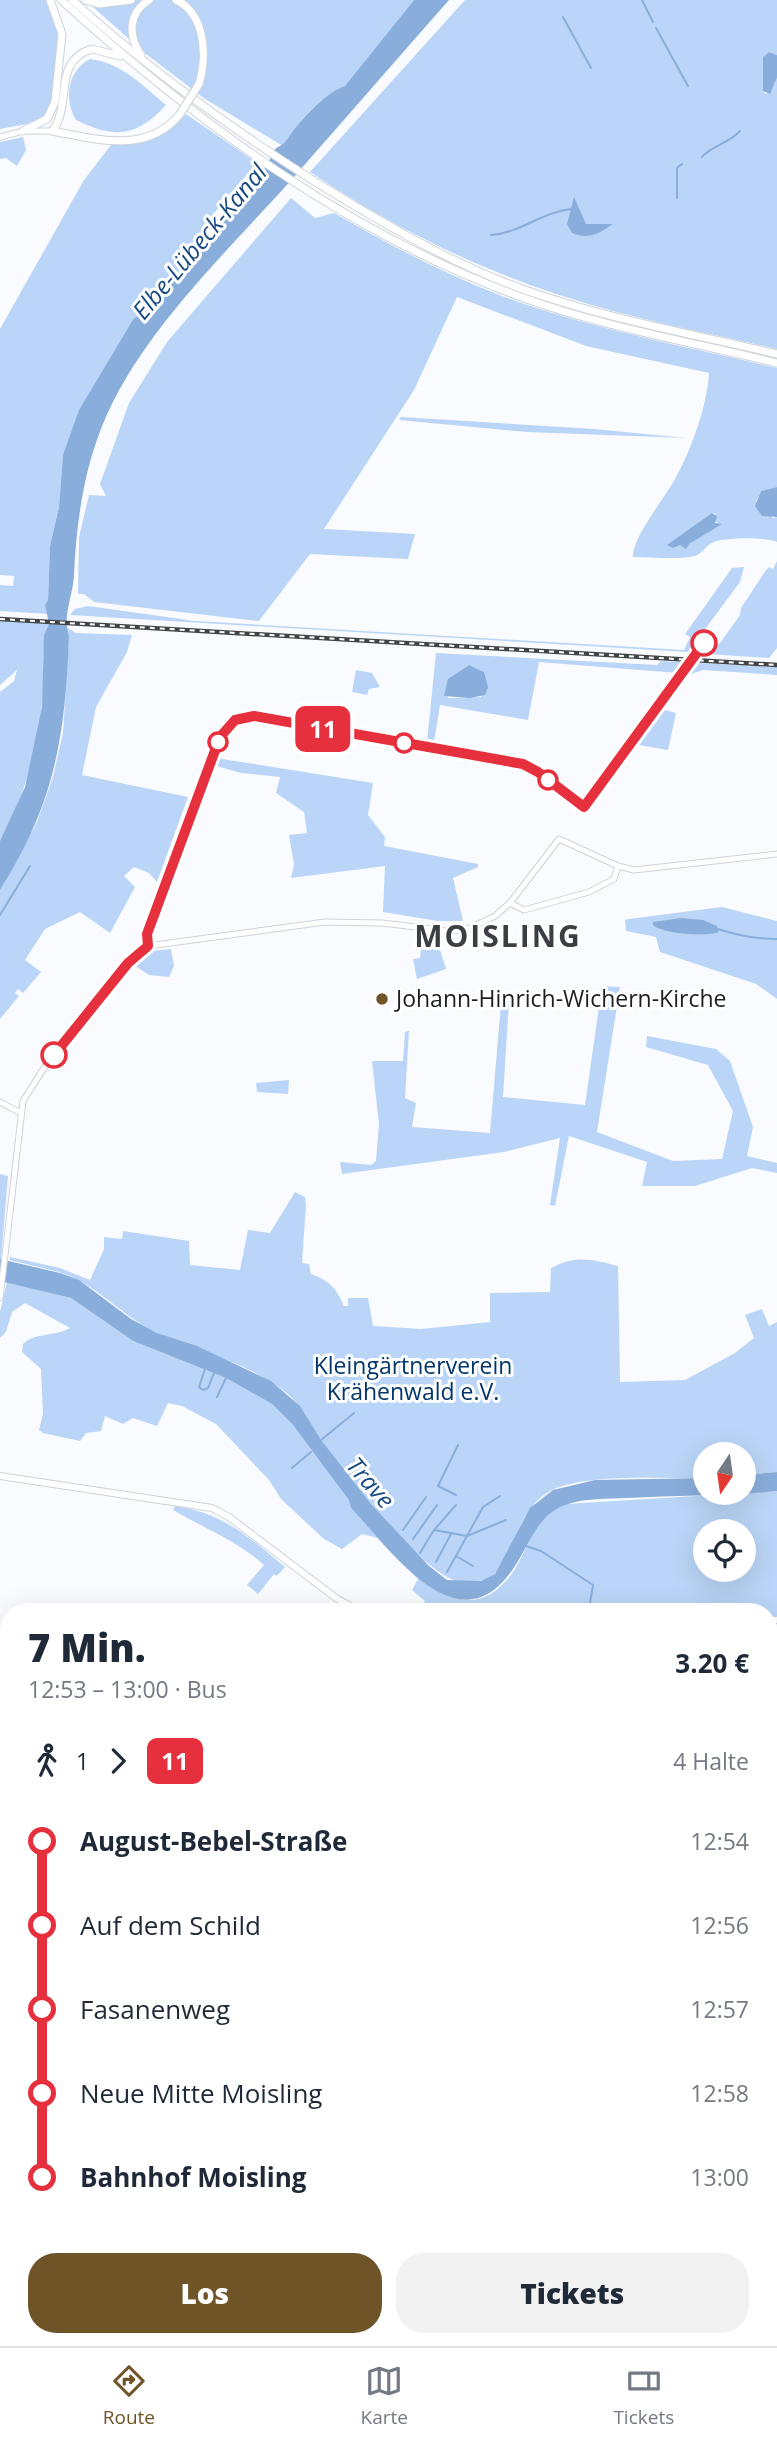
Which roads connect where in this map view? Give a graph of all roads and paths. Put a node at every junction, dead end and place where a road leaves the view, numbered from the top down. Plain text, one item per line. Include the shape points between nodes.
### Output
1 (50, 0) edge
2 (61, 0) edge
3 (72, 0) edge
4 (85, 0) edge
5 (131, 0) edge
6 (149, 0) edge
7 (176, 0) edge
8 (132, 62) junction
9 (147, 65) junction
10 (23, 131) junction
11 (52, 131) junction
12 (0, 136) edge
13 (777, 354) edge
14 (777, 363) edge
15 (777, 854) edge
16 (618, 866) junction
17 (510, 903) junction
18 (0, 1102) edge
19 (19, 1112) junction
20 (0, 1298) edge
21 (0, 1476) edge
22 (345, 1603) edge

1 - 10 highway via 63,40 55,102 47,119
2 - 8 highway
3 - 9 highway
4 - 5 highway via 99,4
6 - 9 highway via 135,15 131,32
7 - 11 highway, bridge via 189,9 199,28 204,56 199,84 180,114 155,134 127,142 96,141
8 - 11 highway via 102,49 78,55 65,77
8 - 14 highway via 238,145 333,206 426,256 523,298
9 - 13 highway via 245,136 431,249 526,290
10 - 11 main road
10 - 12 main road
15 - 16 main road via 652,869
16 - 17 main road via 614,879 589,892 524,910
16 - 17 main road via 559,839
17 - 19 main road via 485,922 457,930 325,922 148,946 128,963 44,1068
18 - 19 main road
19 - 20 main road
21 - 22 main road via 212,1508

